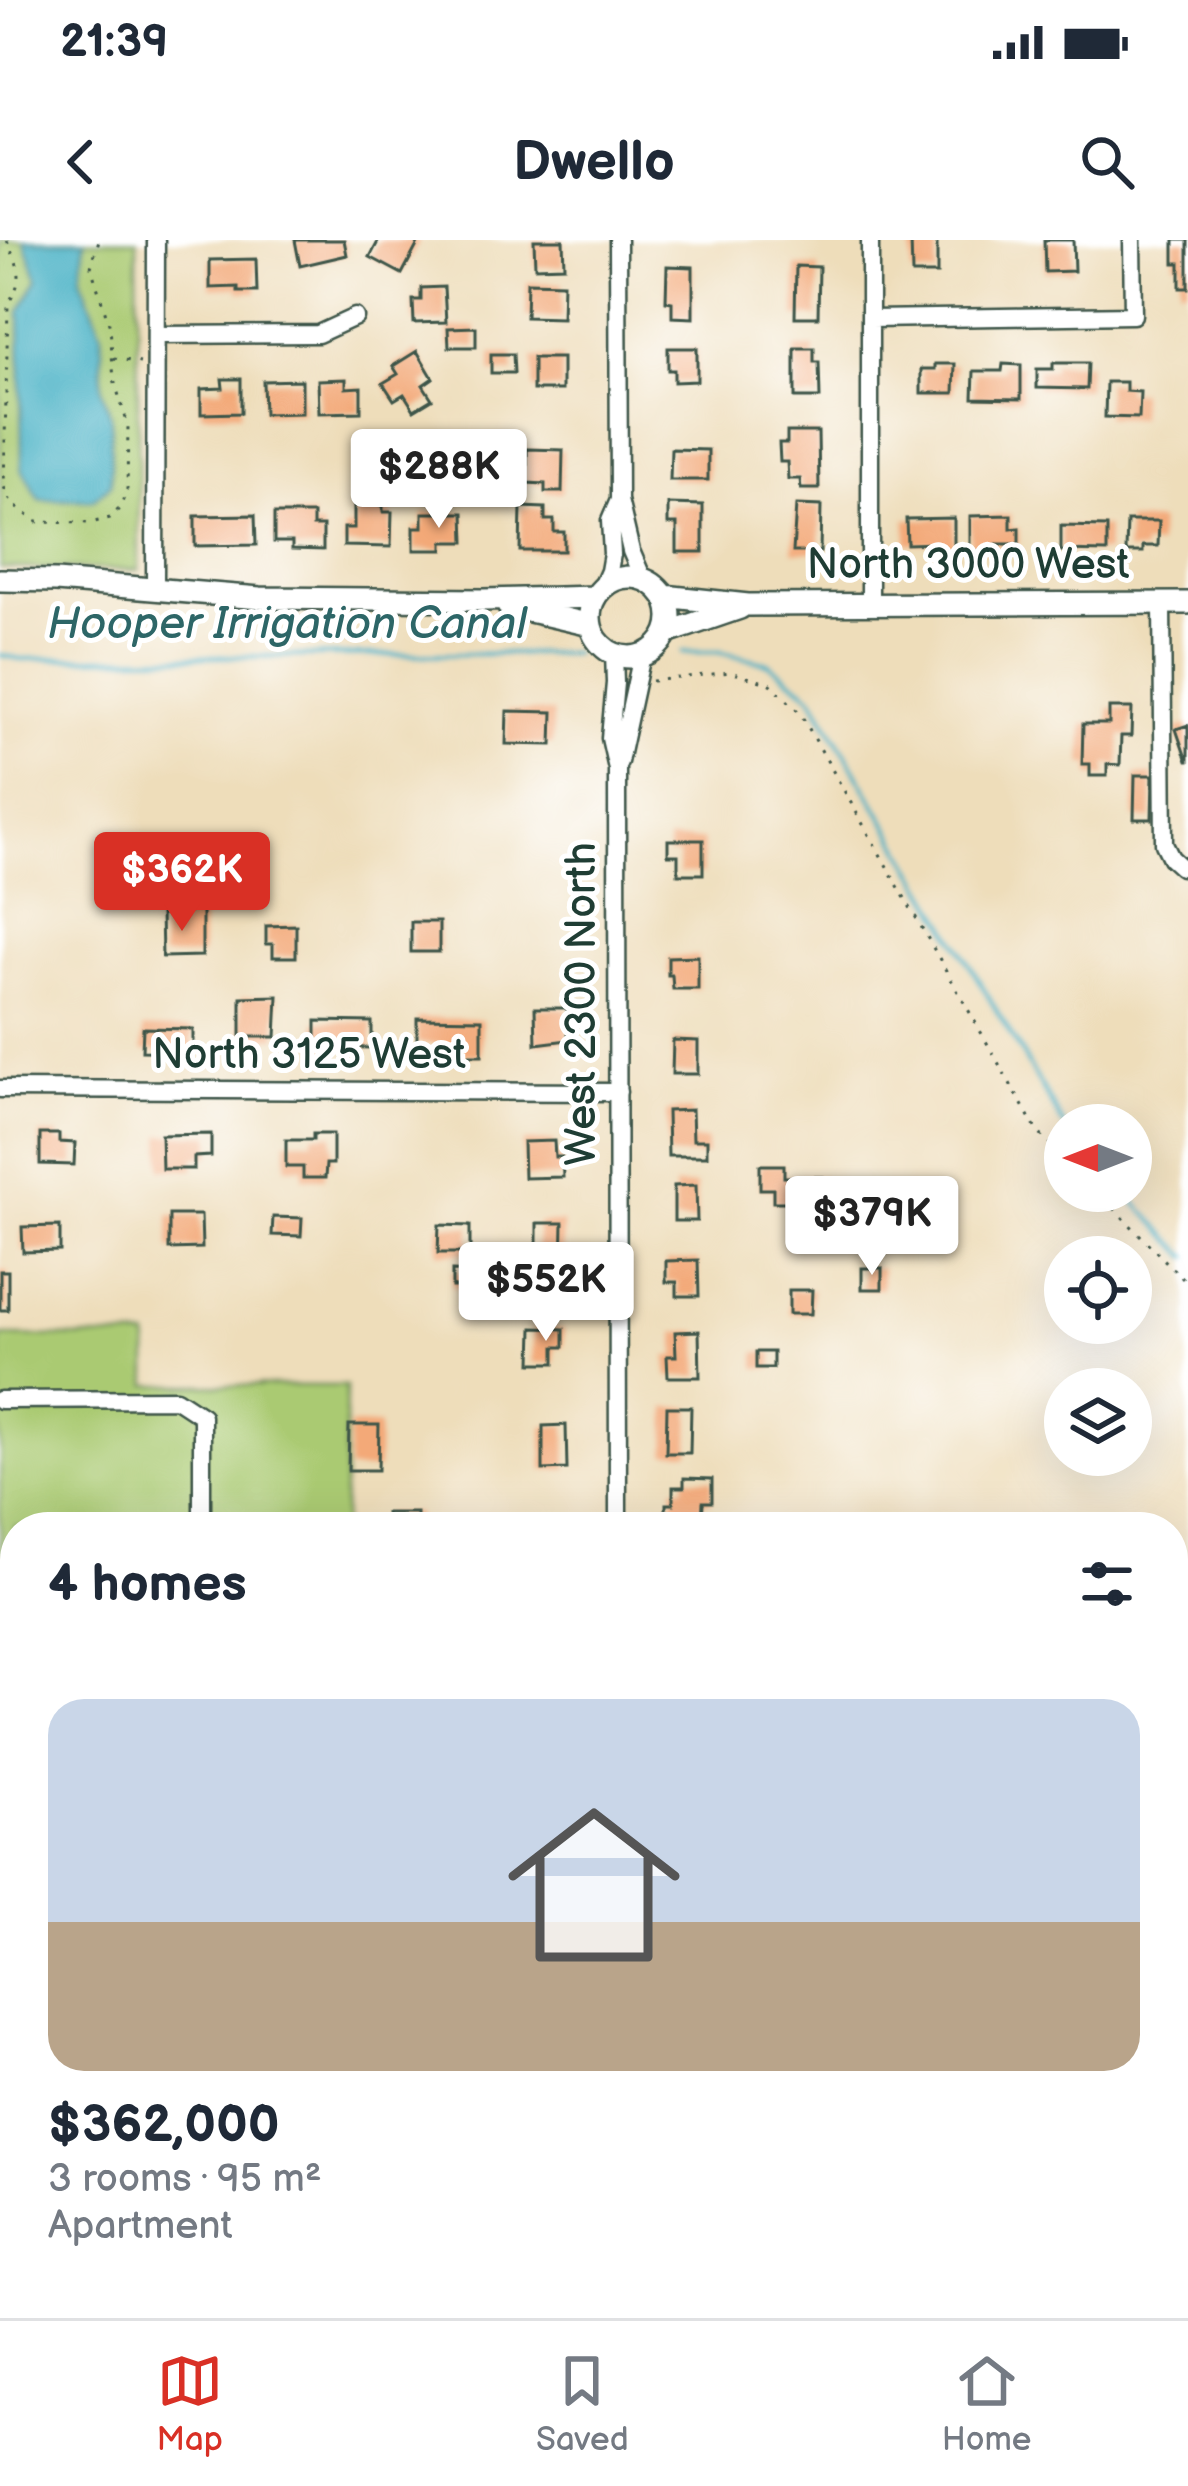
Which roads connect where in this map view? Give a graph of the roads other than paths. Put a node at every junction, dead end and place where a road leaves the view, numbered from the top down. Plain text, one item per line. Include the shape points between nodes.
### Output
1 (156, 240) edge
2 (618, 240) edge
3 (871, 240) edge
4 (1132, 240) edge
5 (355, 317) dead end
6 (871, 319) junction
7 (156, 335) junction
8 (619, 500) junction
9 (643, 579) junction
10 (0, 580) edge
11 (155, 589) junction
12 (599, 592) junction
13 (664, 596) junction
14 (484, 600) junction
15 (1162, 603) junction
16 (1188, 603) edge
17 (748, 605) junction
18 (869, 606) junction
19 (591, 626) junction
20 (667, 633) junction
21 (614, 653) junction
22 (642, 655) junction
23 (617, 769) junction
24 (1181, 867) dead end
25 (0, 1089) edge
26 (618, 1092) junction
27 (0, 1400) edge
28 (202, 1512) edge
29 (618, 1512) edge

1 - 7 street
2 - 8 street
3 - 6 street
4 - 6 street via 1132,315
5 - 7 street via 318,334
6 - 18 street
7 - 11 street
8 - 9 street
8 - 12 street
9 - 12 main road via 625,577
9 - 13 main road
10 - 11 main road
11 - 14 main road
12 - 14 main road
12 - 19 main road
13 - 17 main road, North 3000 West
13 - 20 main road
14 - 19 main road
15 - 16 main road, North 3000 West
15 - 18 main road, North 3000 West
15 - 24 street via 1164,844
17 - 18 main road, North 3000 West
17 - 20 main road, North 3000 West
19 - 21 main road
20 - 22 main road
21 - 22 main road
21 - 23 street, West 2300 North via 610,738
22 - 23 street, West 2300 North
23 - 26 street, West 2300 North
25 - 26 street, North 3125 West
26 - 29 street, West 2300 North
27 - 28 street via 176,1400 202,1415

